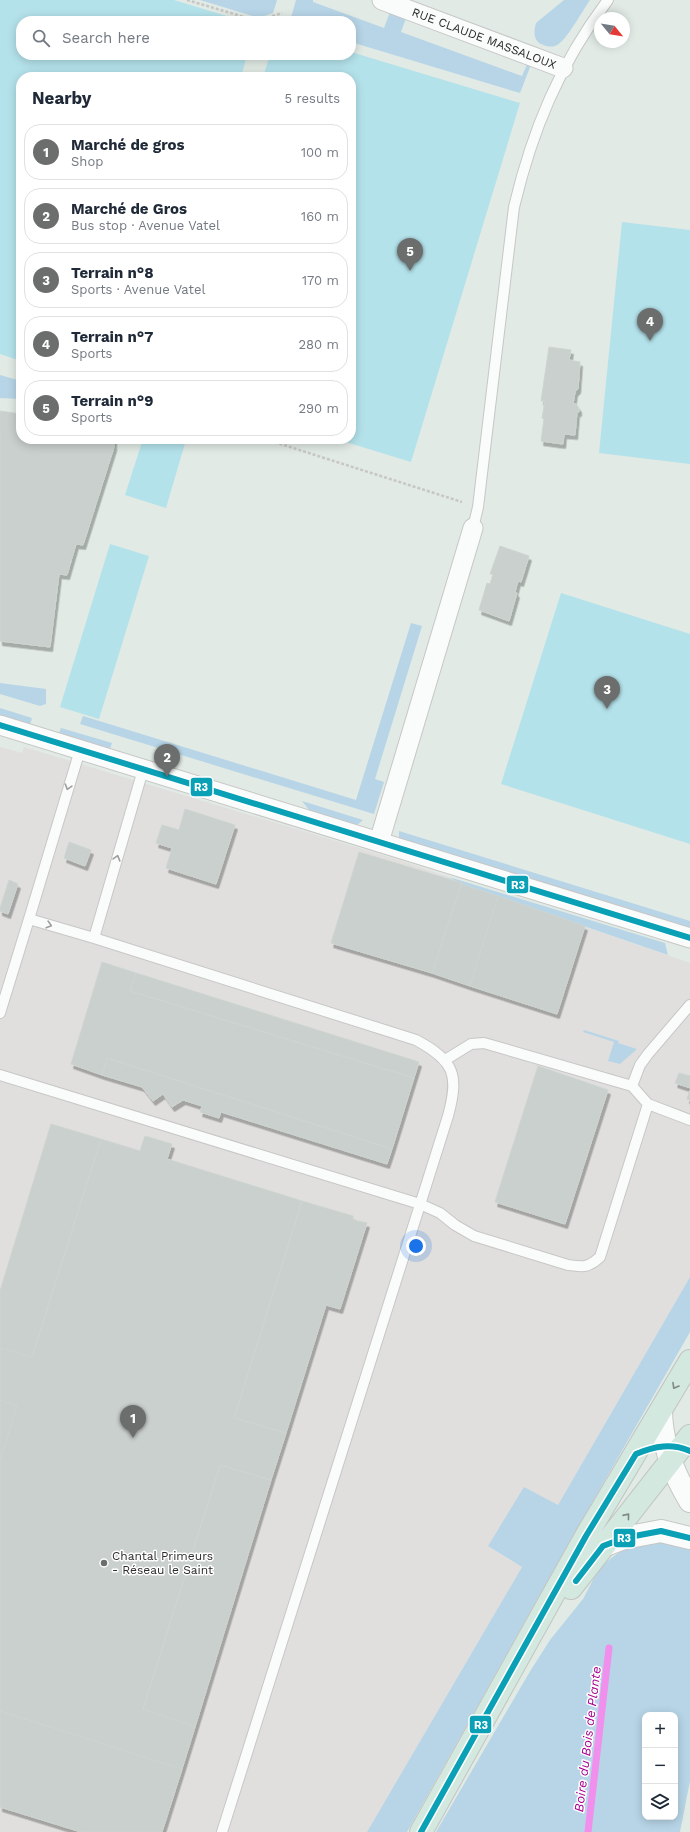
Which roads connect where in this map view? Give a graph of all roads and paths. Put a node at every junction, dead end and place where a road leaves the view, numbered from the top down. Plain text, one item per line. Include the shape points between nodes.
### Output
1 (187, 0) edge
2 (382, 0) edge
3 (608, 0) edge
4 (282, 13) dead end
5 (241, 16) edge
6 (273, 16) edge
7 (563, 68) junction
8 (281, 444) edge
9 (478, 507) junction
10 (473, 528) joint
11 (0, 725) edge
12 (80, 750) junction
13 (143, 770) junction
14 (379, 842) junction
15 (29, 919) junction
16 (94, 938) junction
17 (690, 938) edge
18 (690, 1005) edge
19 (0, 1013) edge
20 (445, 1060) junction
21 (0, 1075) edge
22 (632, 1086) junction
23 (648, 1104) junction
24 (690, 1120) edge
25 (420, 1204) junction
26 (690, 1361) edge
27 (661, 1412) junction
28 (679, 1448) edge
29 (636, 1454) junction
30 (690, 1501) edge
31 (690, 1538) edge
32 (603, 1546) junction
33 (529, 1641) junction
34 (222, 1832) edge
35 (420, 1832) edge

1 - 5 path
2 - 7 street, RUE CLAUDE MASSALOUX
3 - 7 lane
4 - 6 path
7 - 9 lane via 535,136 514,207
8 - 9 path
9 - 10 lane
10 - 14 street
11 - 12 street
12 - 13 street
12 -> 15 lane
13 - 14 street
16 -> 13 lane
14 - 17 street
15 -> 16 lane
15 - 19 lane
16 - 20 lane via 416,1040 432,1048
18 - 22 lane via 640,1065
20 - 22 lane via 471,1044 484,1043
20 - 25 lane via 453,1073 454,1094
21 - 25 lane
22 - 23 lane
23 - 24 lane
23 - 25 lane via 600,1258 592,1264 582,1267 568,1265 474,1236 440,1213
25 - 34 lane
26 -> 27 main road
27 - 28 main road via 662,1432
27 - 29 main road
28 - 29 main road
28 - 30 main road
32 -> 28 main road
29 - 33 main road via 586,1536
31 - 32 main road via 661,1531 624,1538
32 - 33 main road
33 - 35 main road

